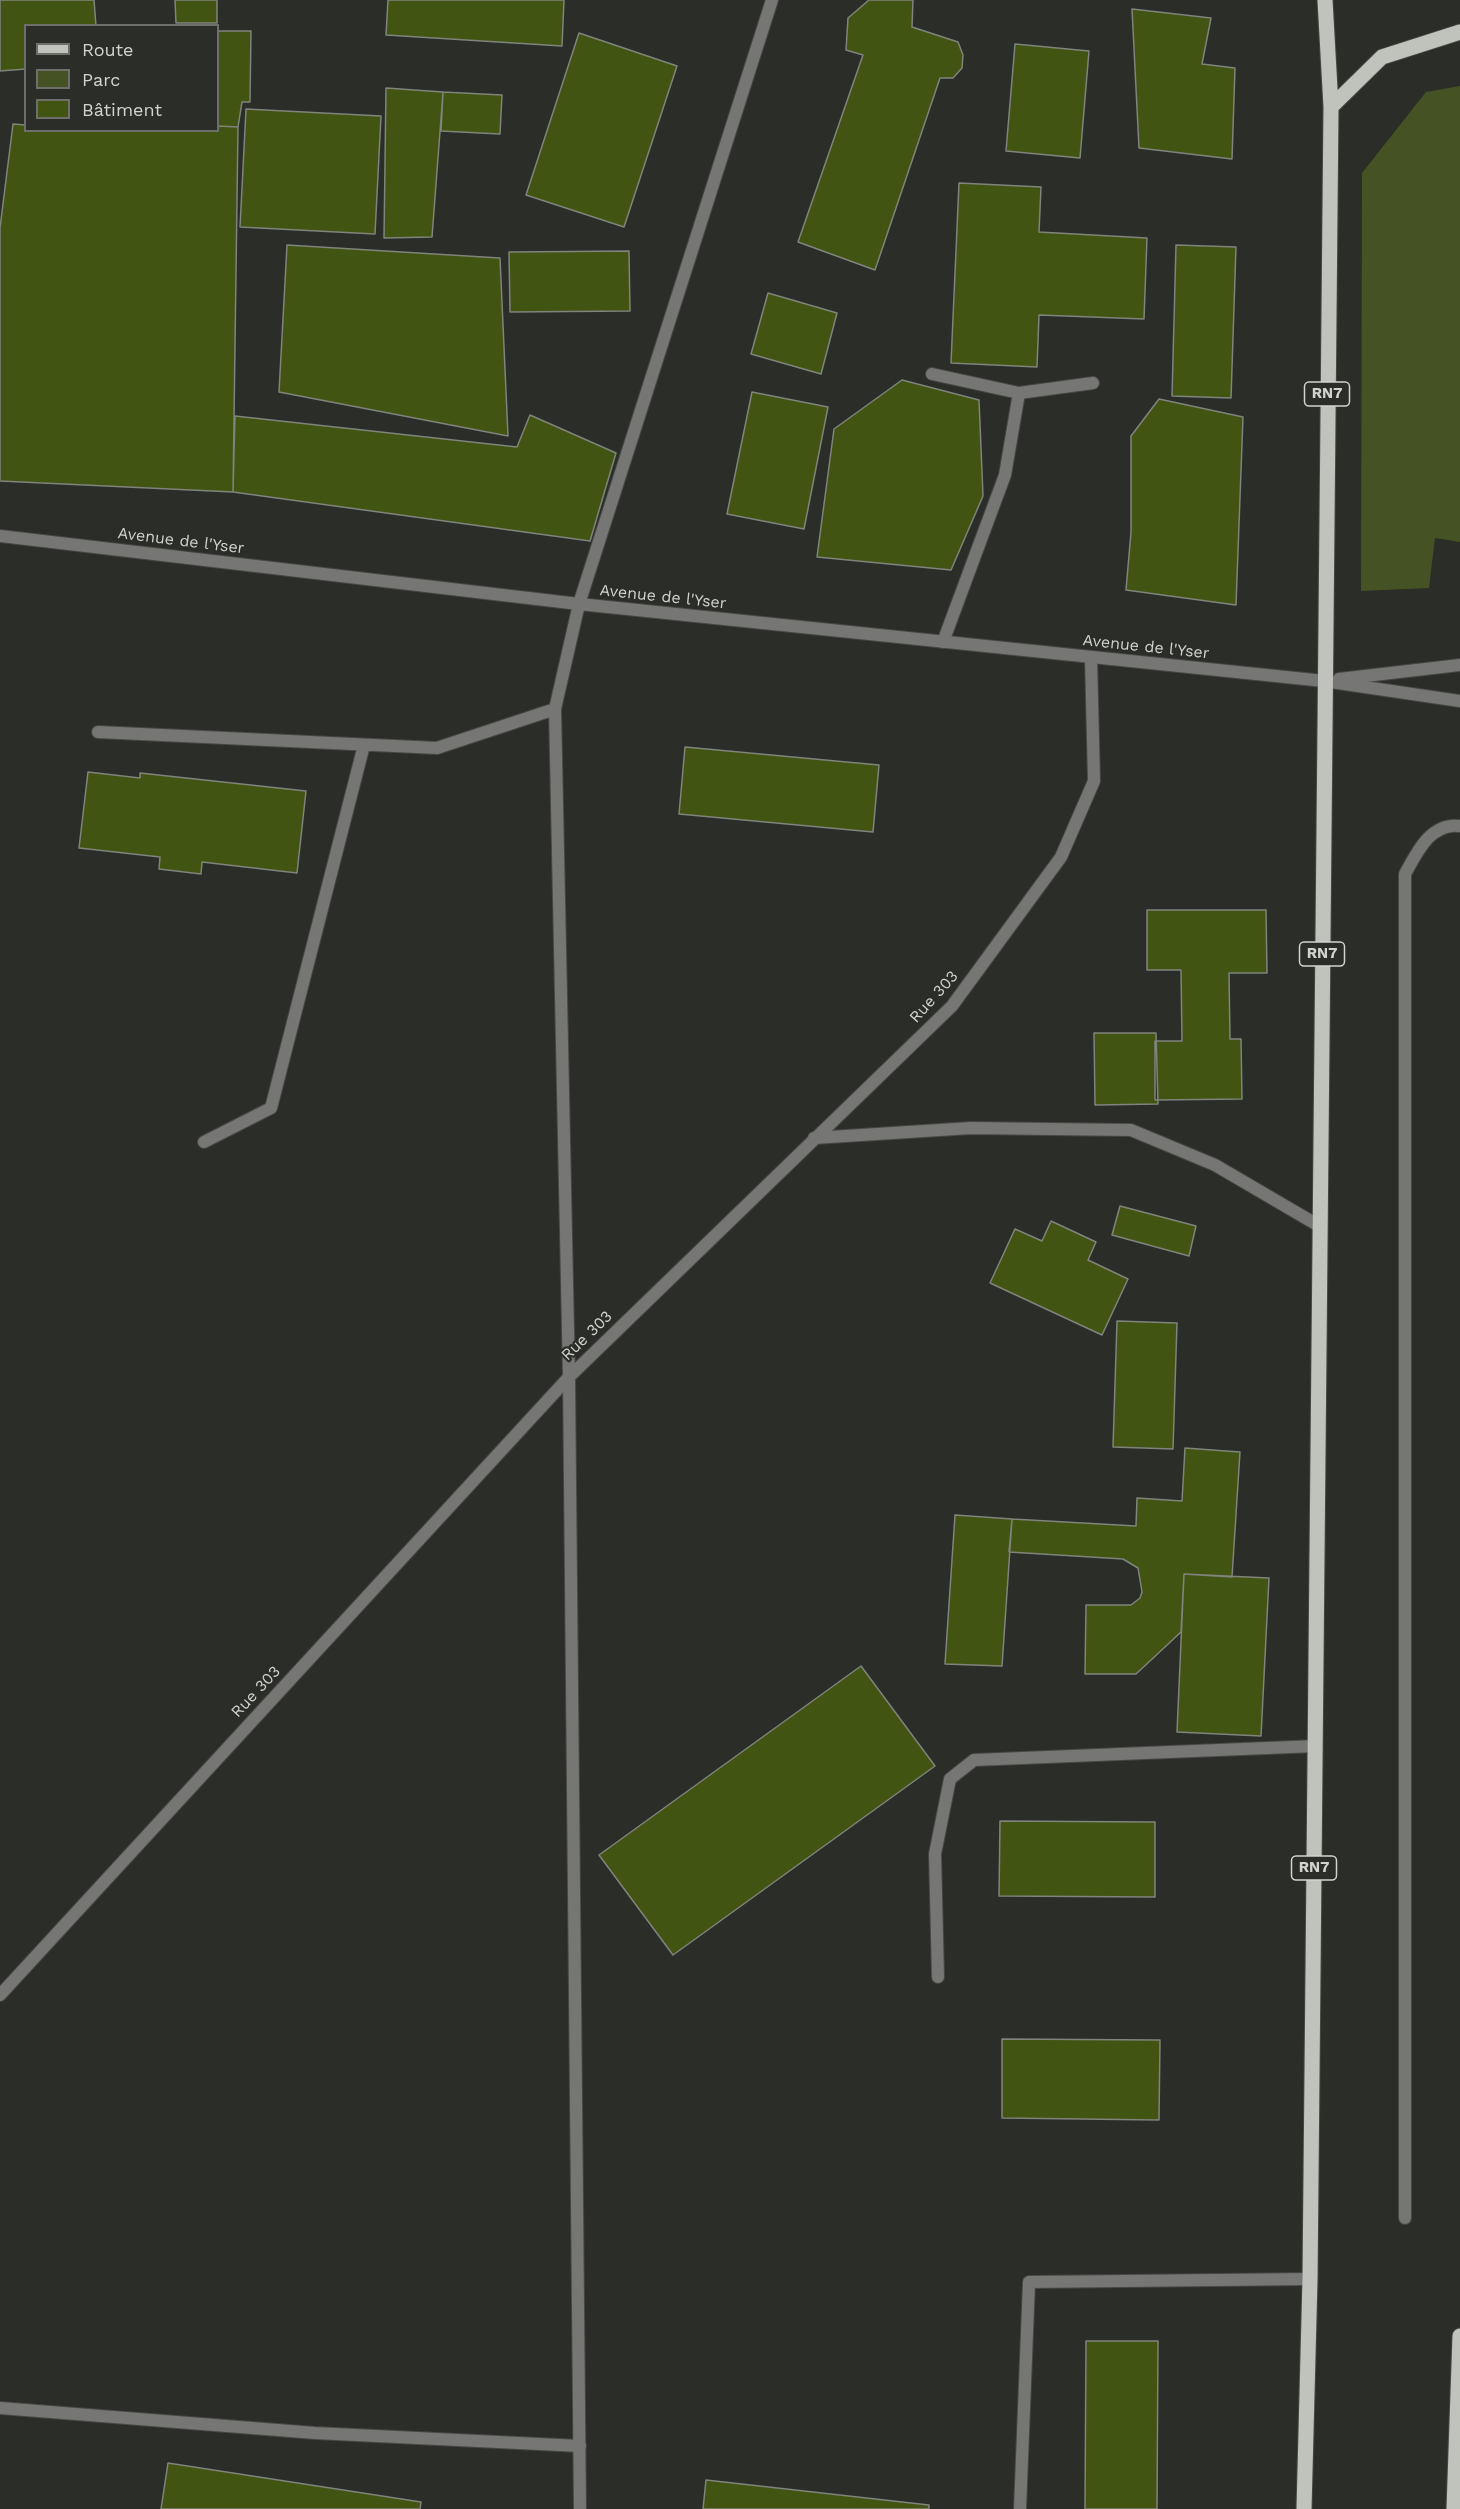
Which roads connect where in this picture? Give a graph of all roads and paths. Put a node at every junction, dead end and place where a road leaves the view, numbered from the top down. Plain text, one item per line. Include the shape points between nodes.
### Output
1 (772, 0) edge
2 (1325, 0) edge
3 (1460, 32) edge
4 (1331, 107) junction
5 (932, 374) dead end
6 (1094, 383) dead end
7 (1019, 393) junction
8 (0, 536) edge
9 (579, 604) junction
10 (943, 642) junction
11 (1091, 658) junction
12 (1460, 665) edge
13 (1324, 681) junction
14 (1460, 701) edge
15 (555, 709) junction
16 (98, 732) dead end
17 (364, 745) junction
18 (1460, 826) edge
19 (814, 1138) junction
20 (204, 1142) dead end
21 (1321, 1227) junction
22 (569, 1377) junction
23 (1316, 1746) junction
24 (938, 1977) dead end
25 (0, 1995) edge
26 (1405, 2218) dead end
27 (1310, 2279) junction
28 (1460, 2336) edge
29 (0, 2408) edge
30 (580, 2446) junction
31 (580, 2509) edge
32 (1020, 2509) edge
33 (1304, 2509) edge
34 (1454, 2509) edge

1 - 9 street
2 - 4 main road, RN7
3 - 4 main road via 1382,57
4 - 13 main road, RN7
5 - 7 street
6 - 7 street
7 - 10 street via 1005,475
8 - 9 street, Avenue de l'Yser
9 - 10 street, Avenue de l'Yser
9 - 15 street
10 - 11 street, Avenue de l'Yser
11 - 13 street, Avenue de l'Yser
11 - 19 street, Rue 303 via 1094,781 1061,857 952,1006
12 - 13 street
13 - 14 street
13 - 21 main road, RN7
15 - 17 street via 436,748
15 - 22 street
16 - 17 street
17 - 20 street via 271,1108
18 - 26 street via 1449,824 1424,840 1404,874
19 - 21 street via 971,1128 1131,1130 1215,1165
19 - 22 street, Rue 303
21 - 23 main road, RN7
22 - 25 street, Rue 303
22 - 30 street
23 - 24 street via 974,1760 950,1779 936,1854
23 - 27 main road, RN7
27 - 32 street via 1029,2282
27 - 33 main road, RN7
28 - 34 main road
29 - 30 street via 315,2433
30 - 31 street

